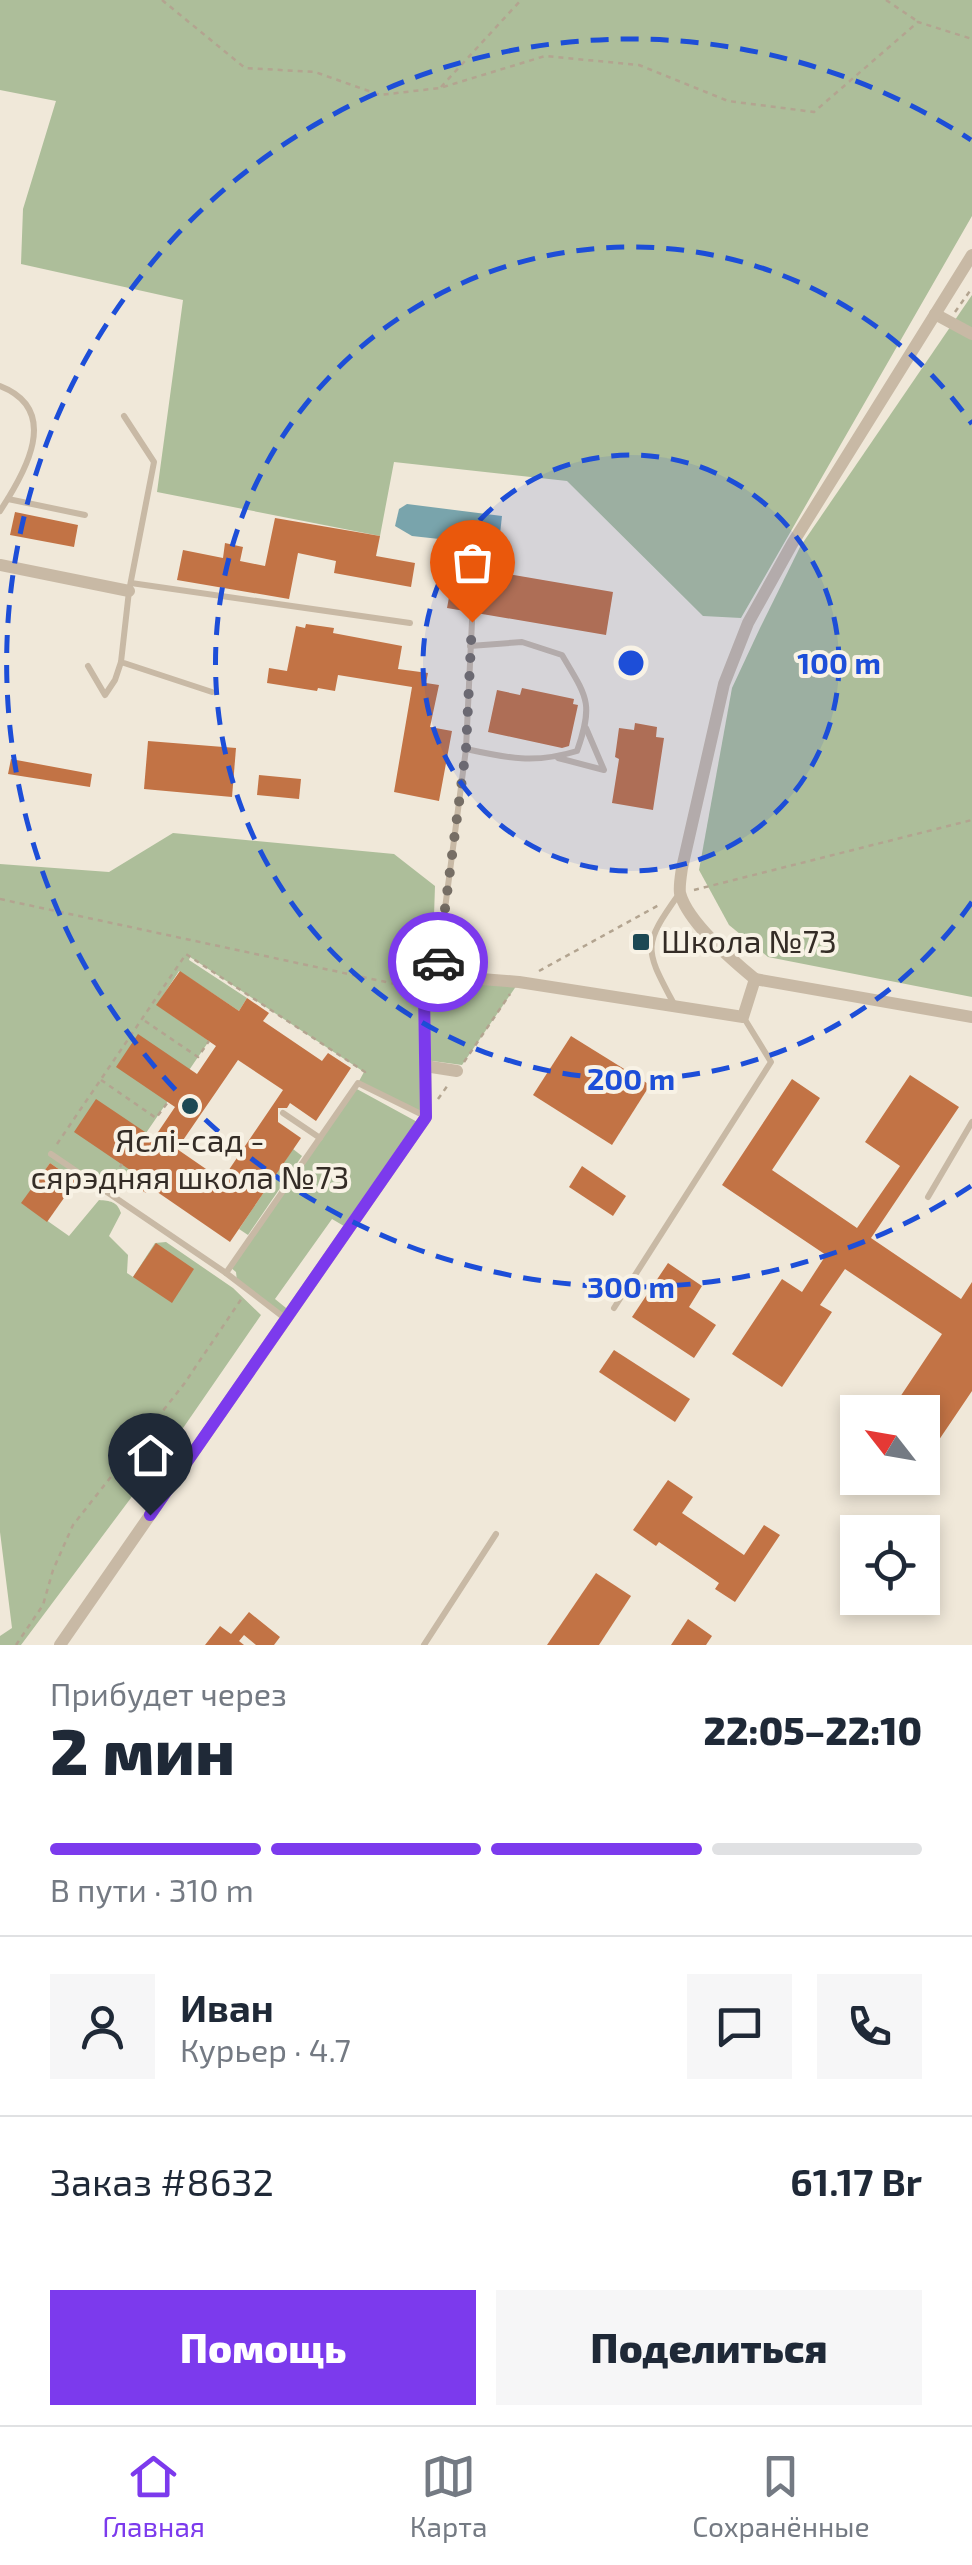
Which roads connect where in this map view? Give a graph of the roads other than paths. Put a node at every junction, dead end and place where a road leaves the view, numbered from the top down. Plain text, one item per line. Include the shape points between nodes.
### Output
1 (972, 256) edge
2 (935, 314) junction
3 (972, 334) edge
4 (0, 386) edge
5 (124, 416) dead end
6 (8, 499) junction
7 (0, 511) edge
8 (85, 515) dead end
9 (0, 565) edge
10 (130, 587) junction
11 (472, 622) dead end
12 (410, 623) dead end
13 (470, 646) junction
14 (120, 662) junction
15 (88, 666) dead end
16 (212, 692) dead end
17 (586, 726) junction
18 (466, 749) junction
19 (556, 758) junction
20 (680, 893) junction
21 (436, 978) junction
22 (755, 979) junction
23 (675, 1006) junction
24 (743, 1017) junction
25 (972, 1017) edge
26 (425, 1066) junction
27 (457, 1071) dead end
28 (284, 1114) dead end
29 (426, 1117) junction
30 (972, 1122) edge
31 (320, 1138) junction
32 (51, 1154) road end
33 (928, 1197) dead end
34 (226, 1273) junction
35 (614, 1308) dead end
36 (286, 1319) junction
37 (496, 1534) dead end
38 (60, 1645) edge
39 (424, 1645) edge

1 - 2 street
2 - 3 street
2 - 20 street via 748,622 724,684
4 - 6 lane via 20,397 34,418 30,461
5 - 10 lane via 154,462
6 - 7 lane
6 - 8 lane
9 - 10 street
10 - 12 lane
10 - 14 lane
11 - 13 lane
13 - 17 lane via 522,642 562,655 588,698
13 - 18 lane
14 - 15 lane via 105,695
14 - 16 lane
17 - 19 lane via 576,751
17 - 19 lane via 604,770
18 - 19 lane via 515,760
18 - 21 lane
20 - 22 street via 702,928
20 - 23 lane via 651,932 653,964
21 - 23 street via 519,982
21 - 26 street via 424,991
22 - 24 street
22 - 25 street
23 - 24 street
24 - 35 lane via 771,1062
26 - 27 street
26 - 29 street
28 - 31 lane
29 - 31 lane via 358,1082
29 - 36 street
30 - 33 lane
31 - 34 lane
32 - 34 lane
34 - 36 lane
36 - 38 street
37 - 39 lane

